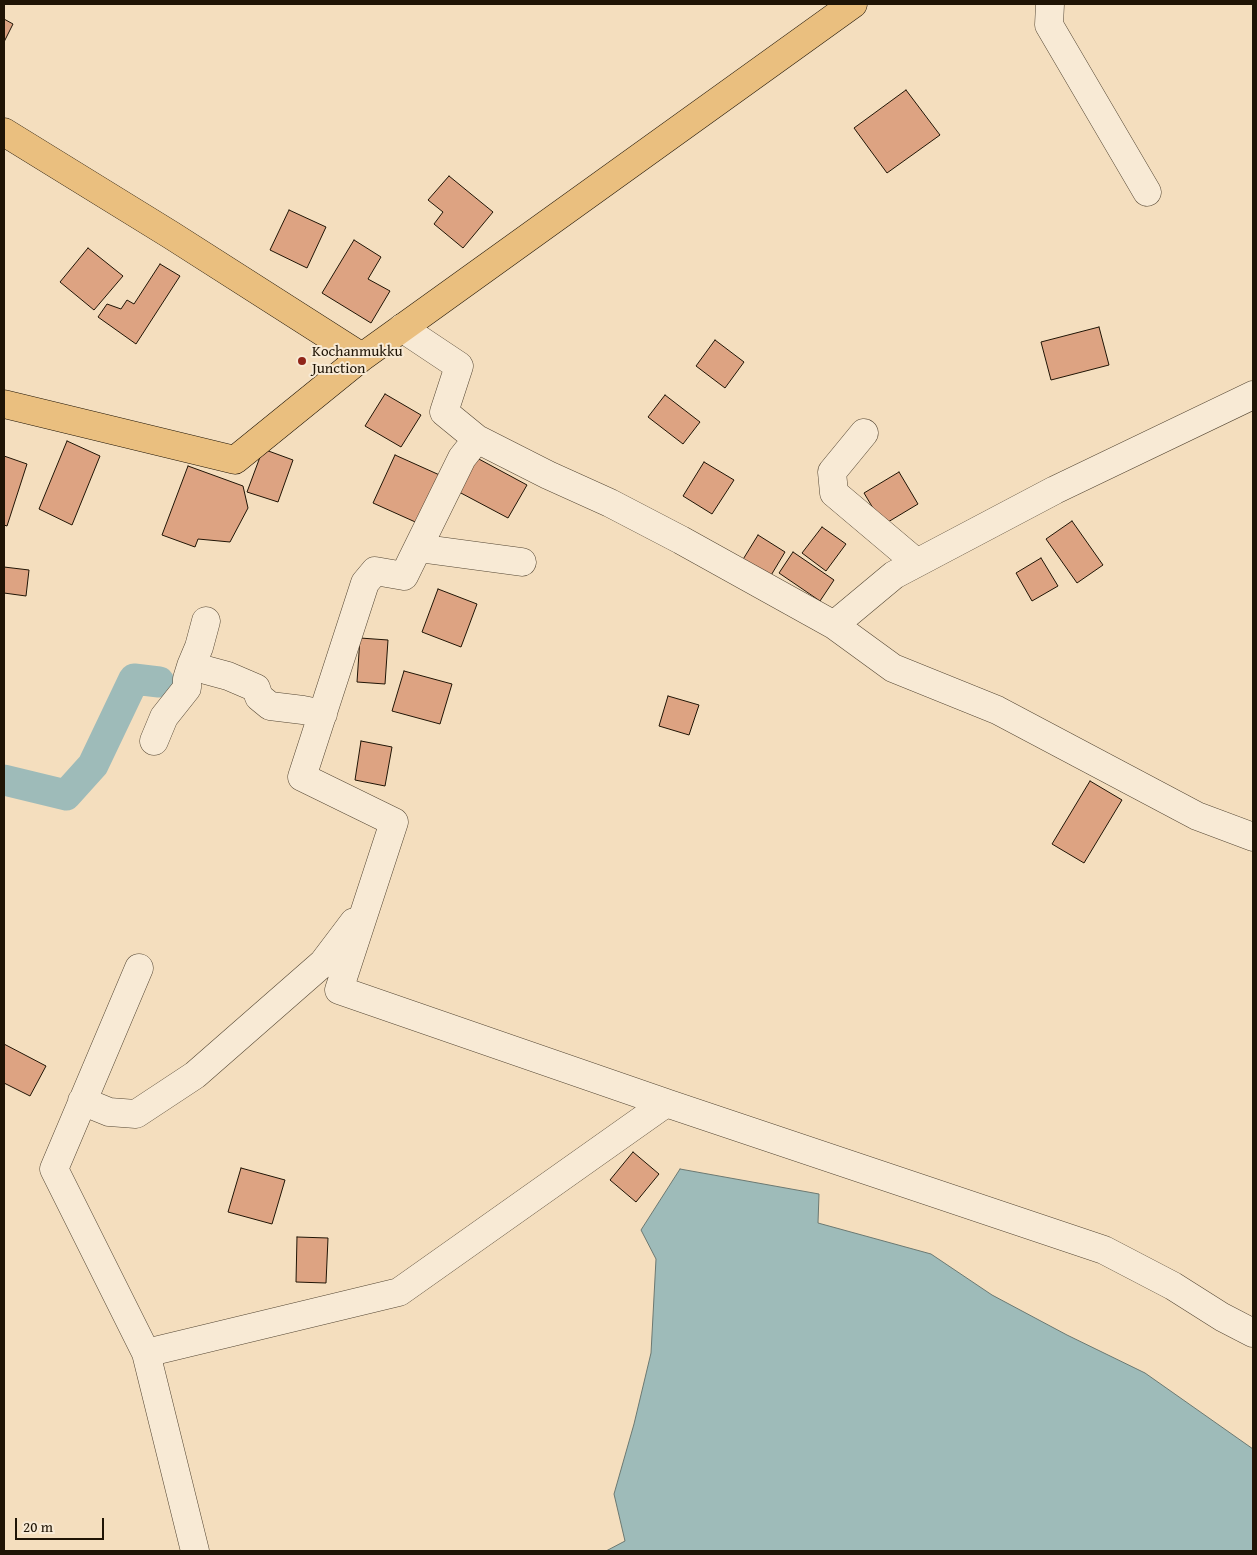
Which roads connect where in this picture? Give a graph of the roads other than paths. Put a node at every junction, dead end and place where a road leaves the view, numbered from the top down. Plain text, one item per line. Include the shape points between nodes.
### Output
1 (1050, 4) edge
2 (850, 5) edge
3 (4, 132) edge
4 (1148, 192) dead end
5 (402, 328) junction
6 (362, 357) junction
7 (1253, 395) edge
8 (4, 404) edge
9 (864, 433) dead end
10 (477, 439) junction
11 (418, 548) junction
12 (522, 562) dead end
13 (916, 563) junction
14 (206, 621) dead end
15 (834, 625) junction
16 (191, 666) junction
17 (322, 714) junction
18 (157, 735) dead end
19 (1253, 837) edge
20 (368, 903) junction
21 (139, 968) dead end
22 (82, 1101) junction
23 (666, 1103) junction
24 (1253, 1333) edge
25 (146, 1353) junction
26 (195, 1551) edge

1 - 4 street via 1049,26
2 - 5 main road
3 - 6 main road via 171,234
5 - 6 main road
5 - 10 street via 459,366 444,412
6 - 8 main road via 235,460
7 - 13 street via 1055,490
9 - 13 street via 832,472 834,494
10 - 11 street via 462,458
10 - 15 street via 618,507
11 - 12 street
11 - 17 street via 404,576 375,571 365,583
13 - 15 street via 894,575
14 - 16 street
15 - 19 street via 893,668 997,710 1197,816
16 - 17 street via 256,688 259,697 270,706
16 - 18 street via 187,688 164,717
17 - 20 street via 302,777 394,822
20 - 22 street via 324,964 195,1075 136,1114 110,1112
20 - 23 street via 340,990
21 - 22 street
22 - 25 street via 54,1169
23 - 24 street via 1104,1250
23 - 25 street via 399,1292
25 - 26 street

